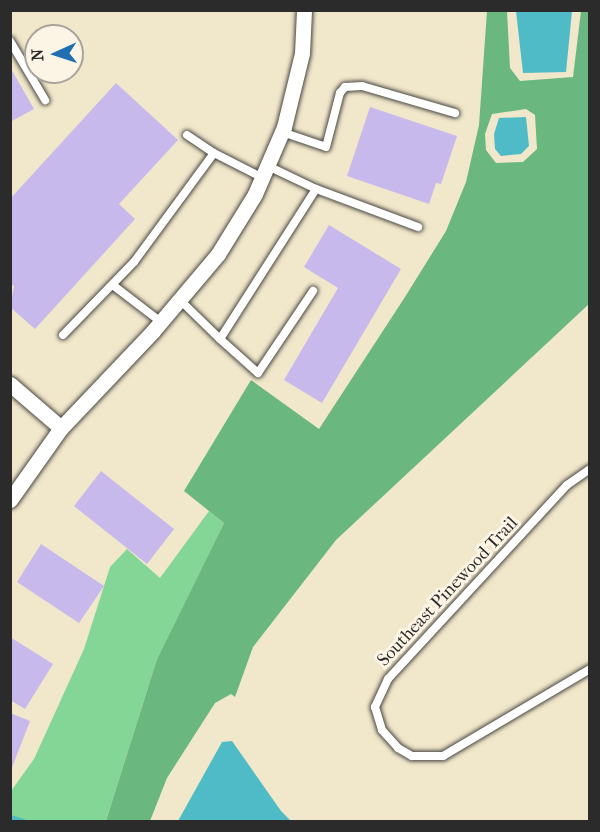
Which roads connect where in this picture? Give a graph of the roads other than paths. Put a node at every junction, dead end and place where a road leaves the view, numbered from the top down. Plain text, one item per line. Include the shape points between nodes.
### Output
1 (304, 10) edge
2 (10, 41) edge
3 (45, 100) dead end
4 (455, 113) dead end
5 (282, 132) junction
6 (187, 135) dead end
7 (214, 153) junction
8 (266, 172) junction
9 (316, 189) junction
10 (417, 227) dead end
11 (114, 286) junction
12 (313, 291) dead end
13 (180, 300) junction
14 (161, 322) junction
15 (63, 335) dead end
16 (220, 339) junction
17 (10, 384) edge
18 (61, 428) junction
19 (590, 470) edge
20 (10, 500) edge
21 (590, 669) edge

1 - 5 street via 302,53
2 - 3 lane
4 - 5 lane via 362,86 345,87 326,147
5 - 8 street
6 - 7 lane
7 - 8 lane
7 - 11 lane
8 - 9 lane
8 - 13 street via 218,254
9 - 10 lane
9 - 16 lane
11 - 14 lane
11 - 15 lane
12 - 16 lane via 258,373
13 - 14 street
13 - 16 lane
14 - 18 street
17 - 18 street
18 - 20 street
19 - 21 lane, Southeast Pinewood Trail via 567,485 388,679 375,707 382,730 398,748 412,756 443,756

